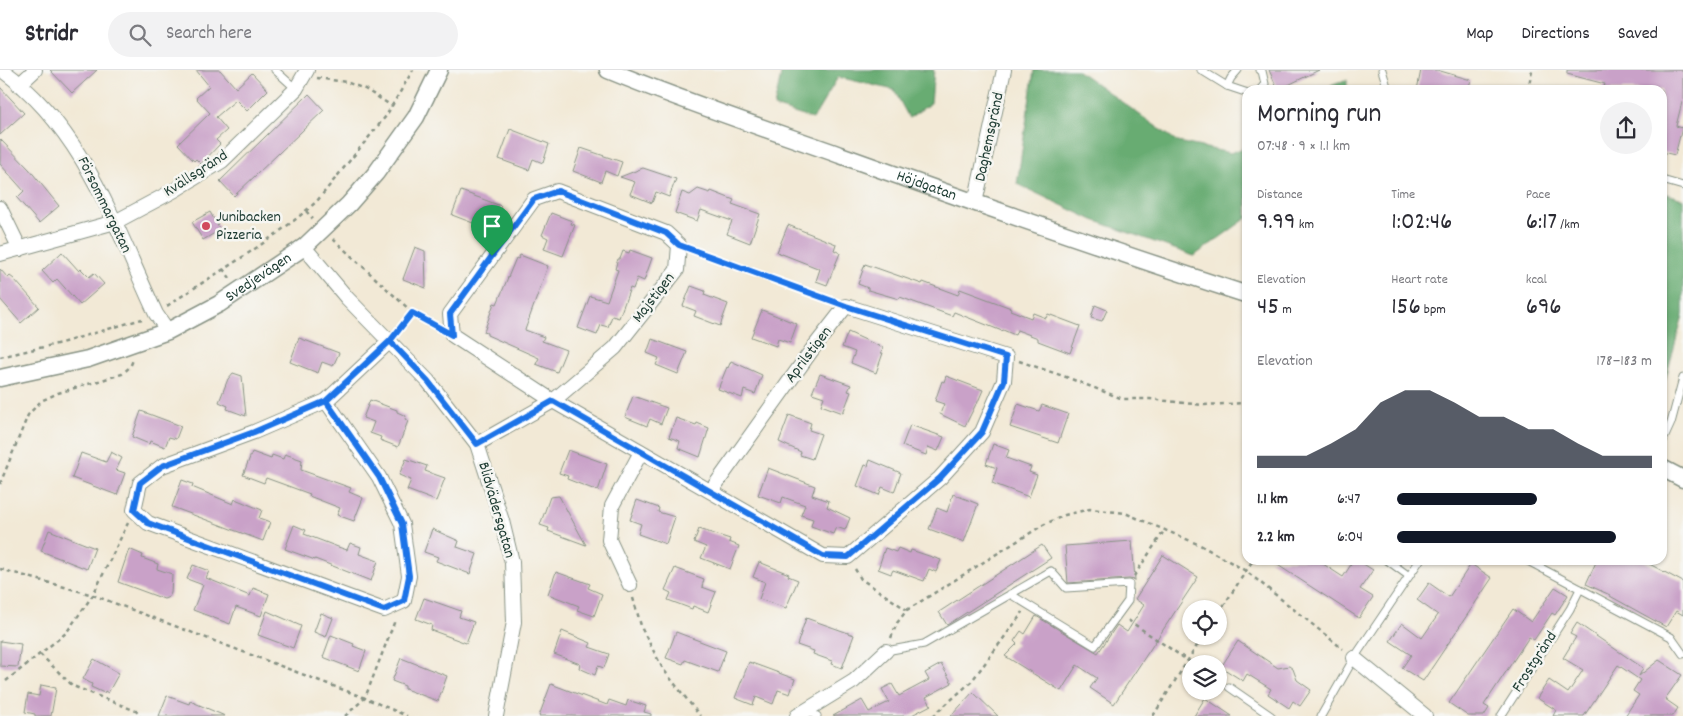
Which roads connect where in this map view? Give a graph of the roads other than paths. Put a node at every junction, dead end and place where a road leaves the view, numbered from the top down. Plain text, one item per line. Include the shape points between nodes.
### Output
1 (2, 70) edge
2 (35, 70) edge
3 (275, 70) edge
4 (439, 70) edge
5 (608, 70) edge
6 (1004, 70) edge
7 (1201, 70) edge
8 (1238, 70) edge
9 (1260, 70) edge
10 (1382, 70) edge
11 (305, 73) edge
12 (20, 85) junction
13 (1264, 85) edge
14 (1388, 85) edge
15 (1227, 86) junction
16 (296, 89) junction
17 (1242, 91) edge
18 (1667, 181) edge
19 (1683, 186) edge
20 (976, 203) junction
21 (0, 208) edge
22 (115, 222) junction
23 (304, 247) junction
24 (20, 249) junction
25 (0, 254) edge
26 (1242, 293) edge
27 (168, 331) junction
28 (390, 341) junction
29 (0, 378) edge
30 (1683, 378) edge
31 (326, 401) junction
32 (553, 401) junction
33 (1667, 432) edge
34 (477, 444) junction
35 (641, 452) junction
36 (1667, 471) edge
37 (1683, 479) edge
38 (711, 491) junction
39 (1394, 565) edge
40 (1417, 565) edge
41 (1535, 565) edge
42 (1409, 576) junction
43 (630, 585) road end
44 (1580, 589) junction
45 (1010, 594) junction
46 (886, 651) joint
47 (1683, 654) edge
48 (1354, 658) junction
49 (1229, 687) dead end
50 (807, 714) edge
51 (496, 716) edge
52 (1271, 716) edge
53 (1320, 716) edge
54 (1425, 716) edge
55 (1501, 716) edge

1 - 12 street, Försommargatan
2 - 12 street
3 - 16 lane
4 - 23 street, Svedjevägen via 416,117 376,172 349,204
5 - 20 street, Höjdgatan
6 - 20 street, Daghemsgränd
7 - 15 lane
8 - 15 lane
9 - 13 lane
10 - 14 lane
11 - 16 street, Kvällsgränd
12 - 22 street, Försommargatan via 48,112 78,151
15 - 17 lane
16 - 22 street, Kvällsgränd via 222,161
18 - 19 lane
20 - 26 street, Höjdgatan
21 - 24 street
22 - 24 street, Kvällsgränd
22 - 27 street, Försommargatan via 156,314
23 - 27 street, Svedjevägen via 219,304
23 - 28 street, Blidvädersgatan via 347,298
24 - 25 street, Kvällsgränd
27 - 29 street, Svedjevägen via 88,359
28 - 31 street
28 - 34 street, Blidvädersgatan via 428,381
30 - 33 lane
31 - 31 street via 379,477 402,524 409,576 404,601 384,610 375,607 148,523 134,510 140,483 162,466
32 - 32 street, Majstigen via 615,348 677,270 679,245 666,233 558,191 534,199 450,314 452,335
32 - 34 street, Majstigen
32 - 35 street
34 - 51 street, Blidvädersgatan via 512,562 514,622
35 - 38 street
35 - 43 street via 612,506 609,540
36 - 37 street
38 - 38 street, Aprilstigen via 846,306 1006,357 1004,381 982,432 940,478 848,557 823,556
39 - 42 lane
40 - 42 lane
41 - 44 lane
42 - 48 lane
44 - 47 lane via 1671,636
44 - 55 lane, Frostgränd
45 - 45 lane via 1095,646 1128,601 1129,584 1066,588 1051,571
45 - 46 lane via 924,644
46 - 50 street via 854,680
48 - 53 lane
48 - 54 street
49 - 52 lane

